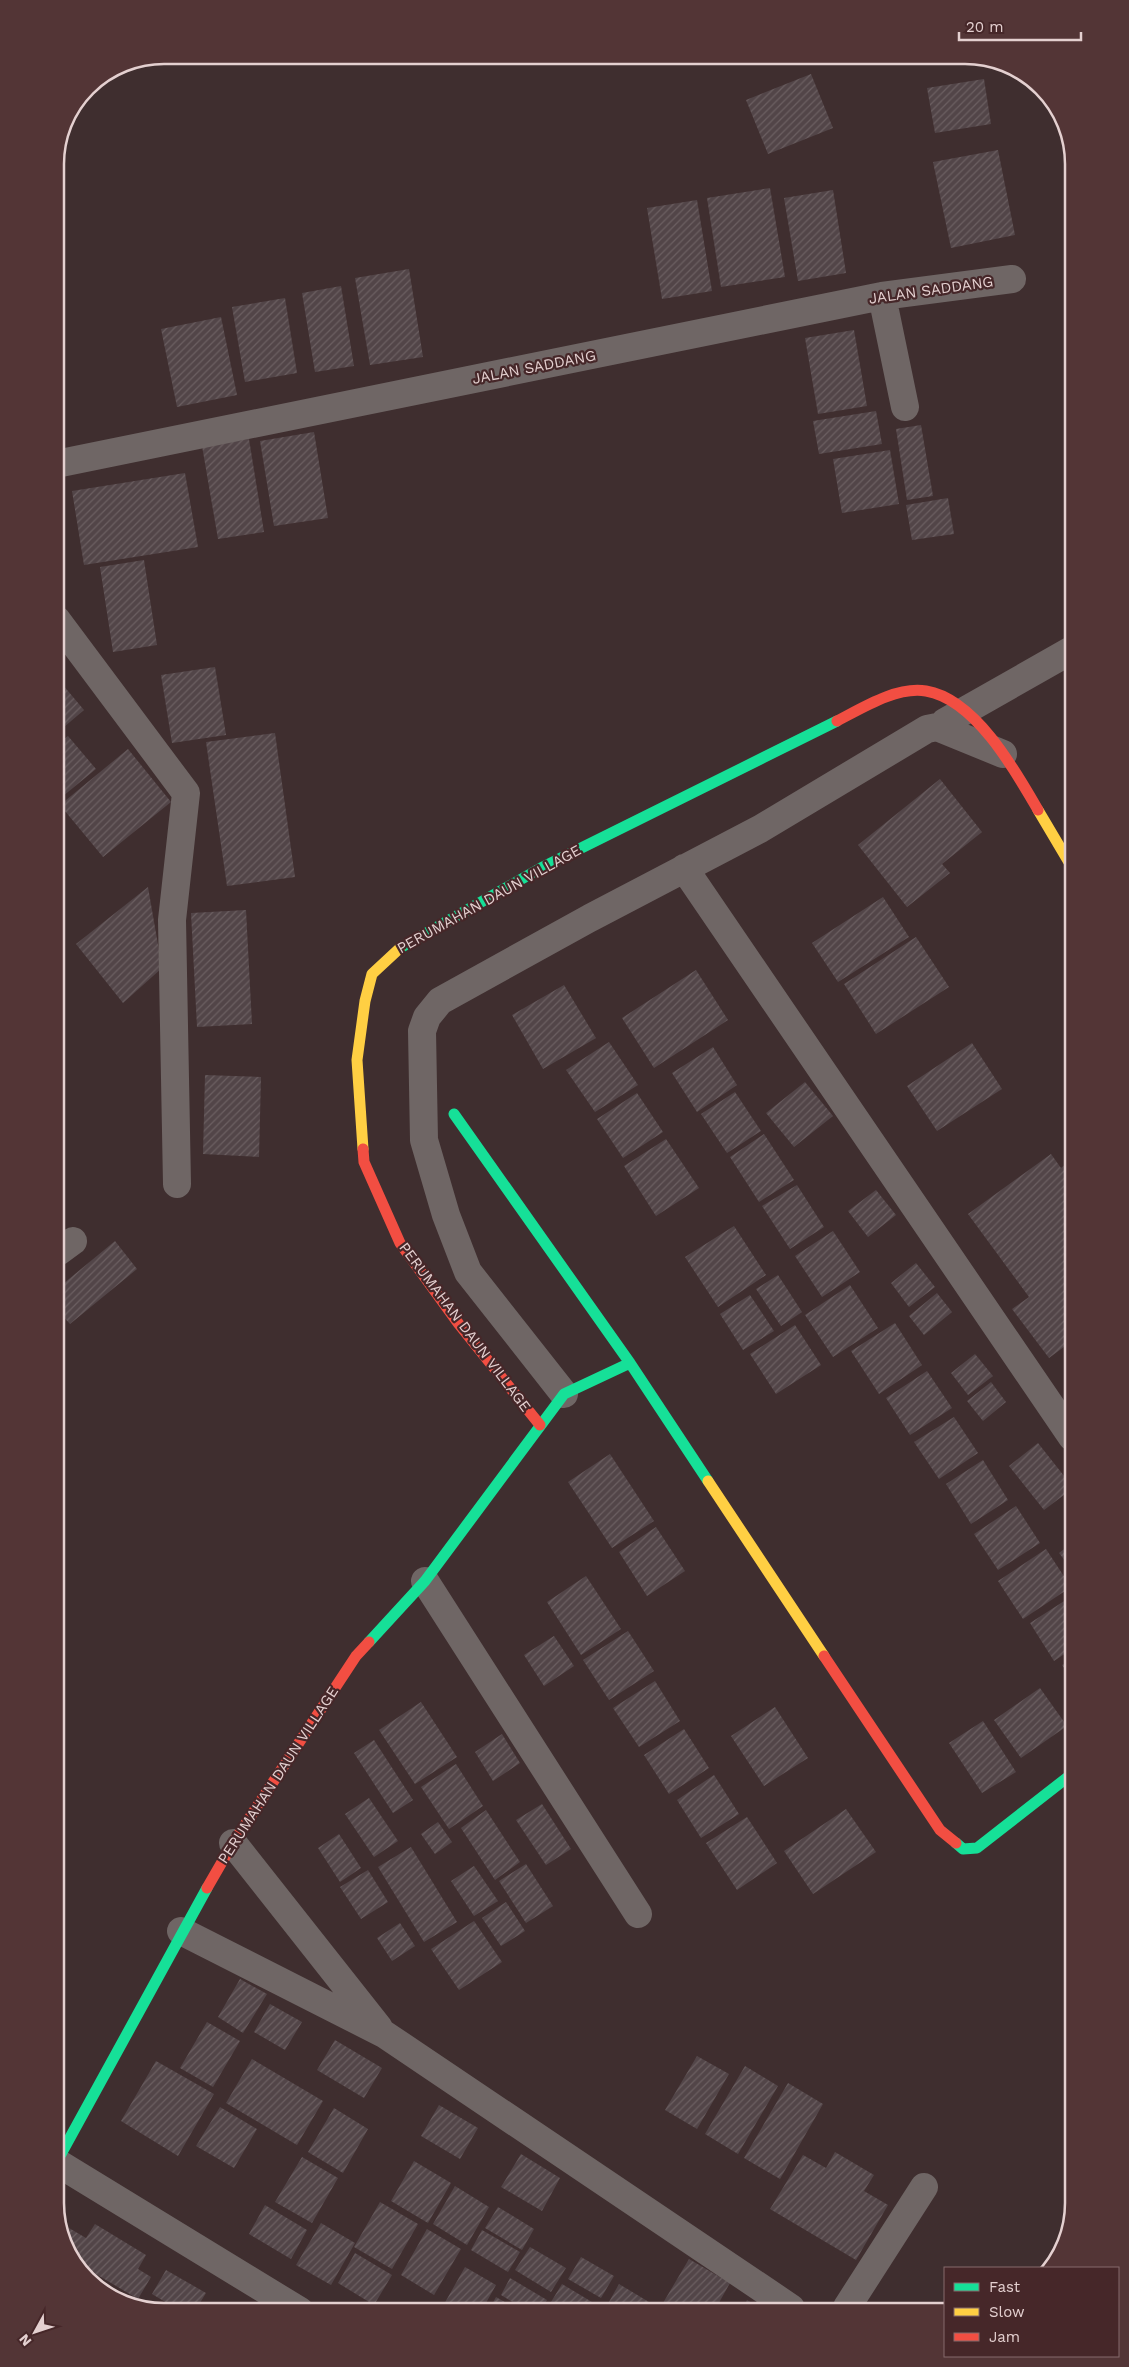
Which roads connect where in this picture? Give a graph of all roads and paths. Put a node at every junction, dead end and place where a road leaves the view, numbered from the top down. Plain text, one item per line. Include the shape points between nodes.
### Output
1 (1012, 279) dead end
2 (882, 296) junction
3 (905, 406) dead end
4 (64, 462) edge
5 (64, 630) edge
6 (1065, 654) edge
7 (966, 711) junction
8 (937, 727) junction
9 (1003, 754) junction
10 (1065, 856) edge
11 (684, 868) junction
12 (454, 1114) dead end
13 (177, 1184) dead end
14 (630, 1363) junction
15 (564, 1394) junction
16 (540, 1425) junction
17 (1065, 1427) edge
18 (425, 1580) junction
19 (1065, 1779) edge
20 (233, 1843) junction
21 (638, 1914) dead end
22 (181, 1930) junction
23 (384, 2034) junction
24 (64, 2148) edge
25 (64, 2167) edge
26 (924, 2187) dead end
27 (287, 2303) edge
28 (784, 2303) edge
29 (850, 2303) edge

1 - 2 street, JALAN SADDANG
2 - 3 street
2 - 4 street, JALAN SADDANG
5 - 13 street via 186,793 172,920
6 - 7 street
7 - 8 street
7 - 9 street, PERUMAHAN DAUN VILLAGE
7 - 16 street, PERUMAHAN DAUN VILLAGE via 950,699 927,691 884,697 541,868 396,950 372,974 357,1060 364,1162 400,1244
8 - 9 street
8 - 11 street via 927,729 760,829
9 - 10 street, PERUMAHAN DAUN VILLAGE
11 - 15 street via 440,1002 427,1017 422,1031 424,1140 446,1215 468,1272
11 - 17 street
12 - 14 street
14 - 15 street
14 - 19 street via 940,1830 964,1849 977,1848
15 - 16 street, PERUMAHAN DAUN VILLAGE
16 - 18 street, PERUMAHAN DAUN VILLAGE
18 - 20 street, PERUMAHAN DAUN VILLAGE via 356,1656
18 - 21 street
20 - 22 street, PERUMAHAN DAUN VILLAGE
20 - 23 street
22 - 23 street
22 - 24 street, PERUMAHAN DAUN VILLAGE
23 - 28 street
25 - 27 street
26 - 29 street

